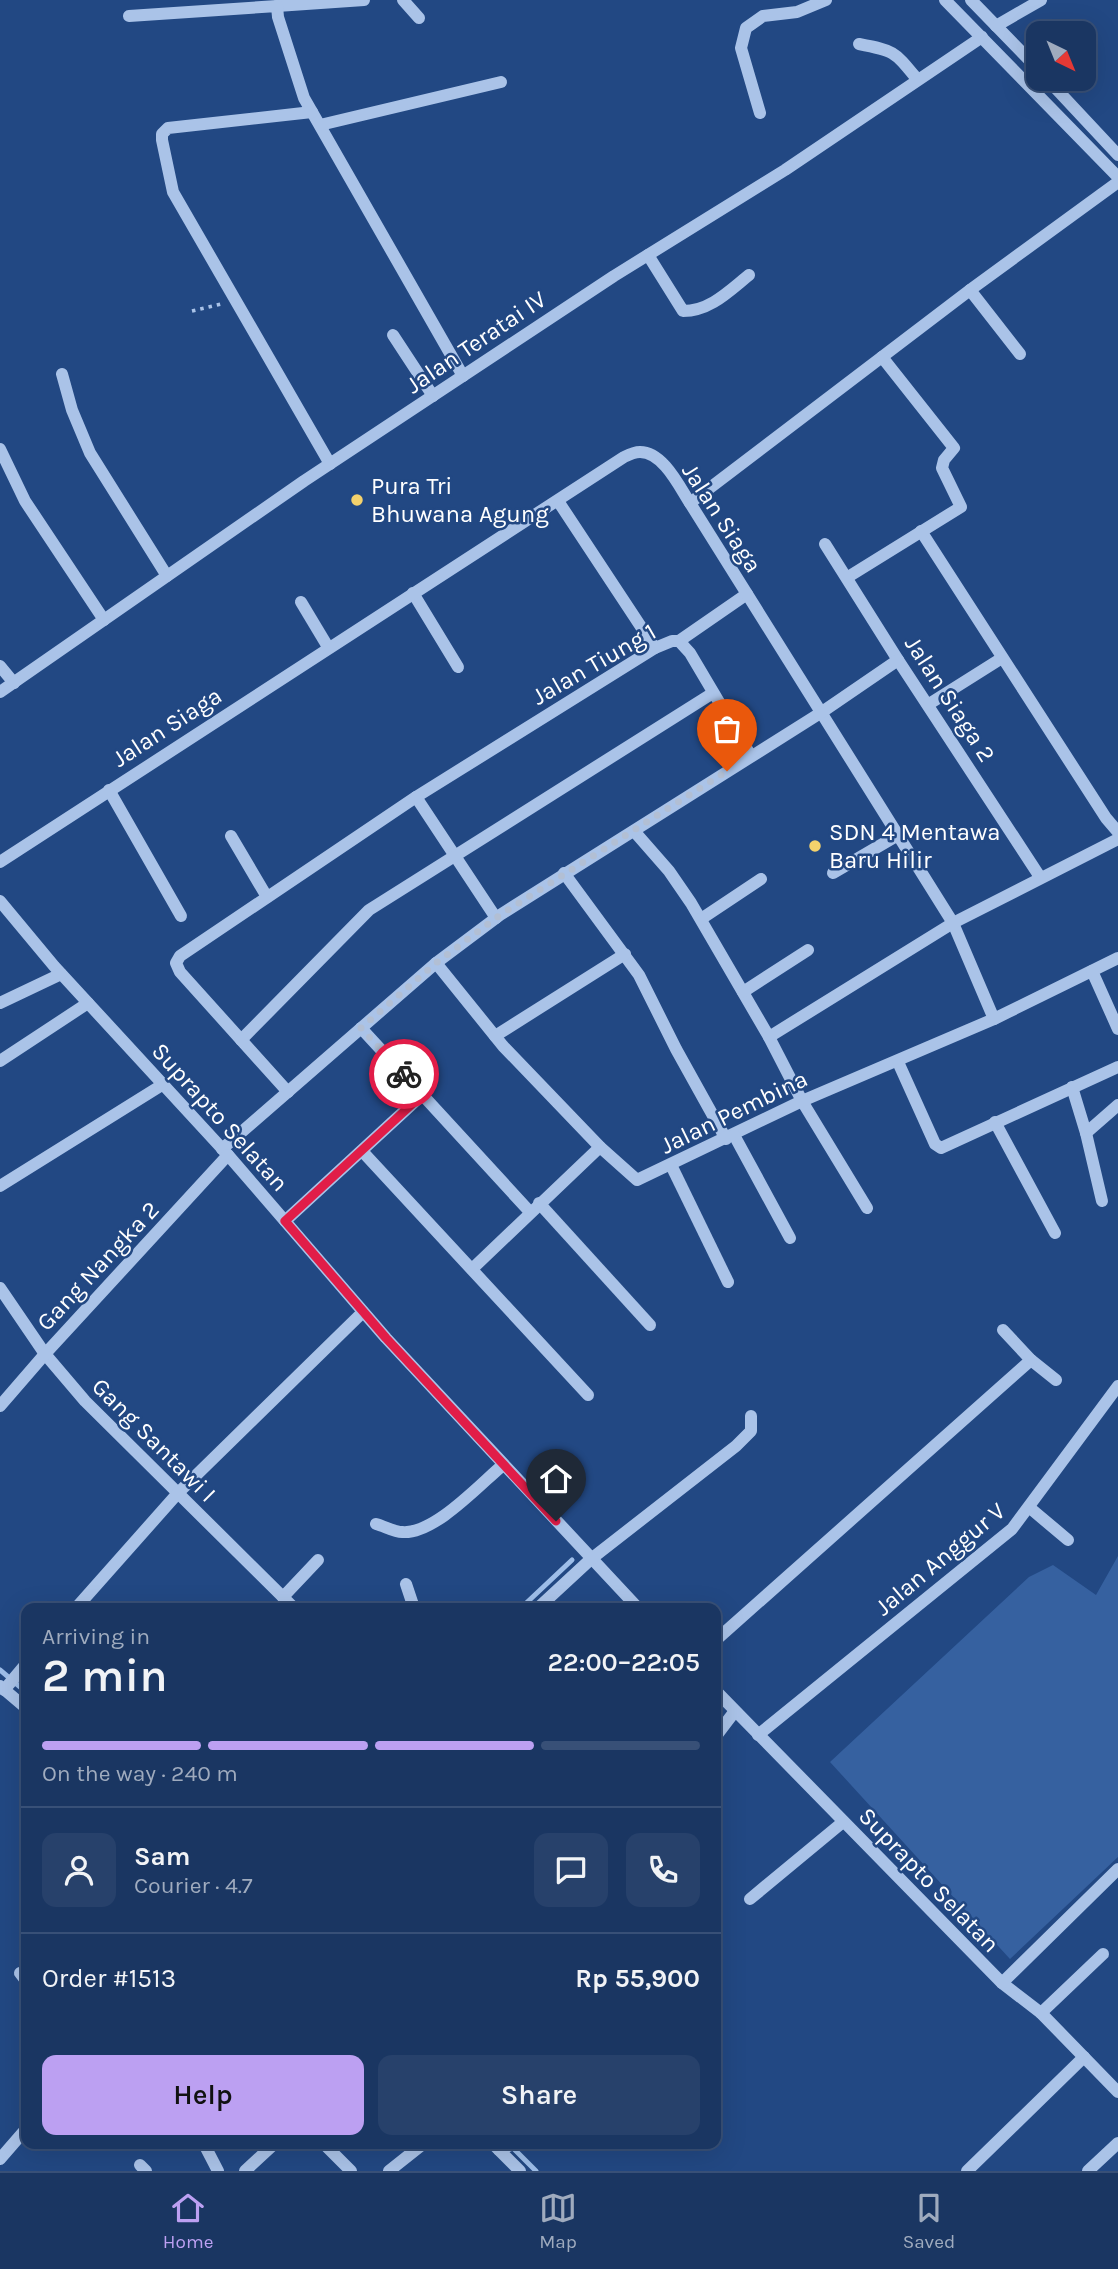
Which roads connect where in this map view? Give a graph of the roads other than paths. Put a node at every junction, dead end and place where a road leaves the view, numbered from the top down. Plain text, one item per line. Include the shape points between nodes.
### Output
1 (364, 0) edge
2 (403, 0) edge
3 (826, 0) edge
4 (945, 0) edge
5 (1041, 0) edge
6 (975, 2) edge
7 (277, 6) junction
8 (129, 16) dead end
9 (419, 18) dead end
10 (996, 26) junction
11 (982, 37) junction
12 (859, 44) dead end
13 (1026, 57) edge
14 (917, 79) junction
15 (501, 82) dead end
16 (1058, 91) edge
17 (312, 112) junction
18 (760, 113) dead end
19 (320, 125) junction
20 (1118, 155) edge
21 (1118, 177) edge
22 (1118, 182) edge
23 (648, 255) junction
24 (749, 275) dead end
25 (970, 290) junction
26 (393, 335) dead end
27 (1020, 354) dead end
28 (882, 357) junction
29 (62, 374) dead end
30 (463, 376) junction
31 (433, 396) junction
32 (0, 449) edge
33 (330, 464) junction
34 (558, 501) junction
35 (690, 503) junction
36 (921, 531) junction
37 (825, 544) dead end
38 (167, 576) junction
39 (848, 577) junction
40 (413, 593) junction
41 (747, 594) junction
42 (300, 602) dead end
43 (104, 620) junction
44 (679, 641) junction
45 (328, 647) junction
46 (655, 648) junction
47 (1002, 658) junction
48 (898, 660) junction
49 (0, 666) edge
50 (458, 667) dead end
51 (14, 683) junction
52 (0, 692) edge
53 (713, 693) junction
54 (929, 704) junction
55 (822, 712) junction
56 (751, 756) junction
57 (109, 790) junction
58 (416, 797) junction
59 (634, 831) junction
60 (1118, 832) edge
61 (898, 835) junction
62 (231, 836) dead end
63 (1118, 839) edge
64 (455, 854) junction
65 (0, 862) edge
66 (564, 873) junction
67 (833, 873) dead end
68 (1040, 877) junction
69 (761, 879) dead end
70 (267, 897) junction
71 (0, 901) edge
72 (181, 916) dead end
73 (496, 918) junction
74 (701, 919) junction
75 (953, 923) junction
76 (808, 950) dead end
77 (625, 954) junction
78 (1118, 958) edge
79 (436, 963) junction
80 (1092, 971) junction
81 (61, 974) junction
82 (743, 992) junction
83 (0, 1003) edge
84 (88, 1003) junction
85 (994, 1019) junction
86 (361, 1028) junction
87 (1118, 1029) edge
88 (495, 1036) junction
89 (769, 1037) junction
90 (242, 1040) junction
91 (0, 1061) edge
92 (898, 1062) junction
93 (1118, 1067) edge
94 (162, 1084) junction
95 (1072, 1087) junction
96 (288, 1092) junction
97 (423, 1094) junction
98 (802, 1101) junction
99 (1118, 1104) edge
100 (995, 1122) junction
101 (1086, 1133) junction
102 (730, 1137) junction
103 (600, 1147) junction
104 (362, 1151) junction
105 (225, 1152) junction
106 (671, 1165) junction
107 (0, 1186) edge
108 (1102, 1201) dead end
109 (535, 1207) junction
110 (867, 1208) dead end
111 (285, 1221) junction
112 (1055, 1233) dead end
113 (790, 1238) dead end
114 (472, 1269) junction
115 (728, 1282) dead end
116 (0, 1288) edge
117 (363, 1312) junction
118 (650, 1325) dead end
119 (1003, 1330) dead end
120 (45, 1354) junction
121 (1031, 1360) junction
122 (1056, 1380) dead end
123 (1118, 1386) edge
124 (587, 1395) dead end
125 (0, 1406) edge
126 (751, 1416) dead end
127 (503, 1465) junction
128 (177, 1493) junction
129 (1030, 1508) junction
130 (376, 1524) dead end
131 (1068, 1540) dead end
132 (591, 1559) junction
133 (318, 1560) dead end
134 (406, 1584) dead end
135 (283, 1597) junction
136 (80, 1603) edge
137 (289, 1603) edge
138 (412, 1603) edge
139 (543, 1603) edge
140 (633, 1603) edge
141 (721, 1636) edge
142 (21, 1670) edge
143 (8, 1684) edge
144 (721, 1696) edge
145 (21, 1701) edge
146 (735, 1711) junction
147 (721, 1729) edge
148 (758, 1735) junction
149 (843, 1822) junction
150 (1118, 1869) edge
151 (750, 1899) dead end
152 (1104, 1955) dead end
153 (1002, 1983) junction
154 (1041, 2013) junction
155 (1084, 2057) junction
156 (1118, 2092) edge
157 (21, 2135) edge
158 (1118, 2143) edge
159 (207, 2149) edge
160 (269, 2149) edge
161 (329, 2149) edge
162 (417, 2149) edge
163 (498, 2149) edge
164 (0, 2159) edge
165 (218, 2171) edge
166 (245, 2171) edge
167 (351, 2171) edge
168 (389, 2171) edge
169 (520, 2171) edge
170 (967, 2171) edge
171 (1088, 2171) edge

1 - 7 street
2 - 9 street
3 - 18 street via 797,12 763,16 746,28 741,48
4 - 11 street
5 - 10 street
6 - 10 street
7 - 8 street
7 - 17 street
10 - 13 street
11 - 14 street, Jalan Teratai IV
11 - 21 street
12 - 14 street via 889,50
14 - 23 street, Jalan Teratai IV via 785,170
15 - 19 street
16 - 20 street
17 - 19 street
17 - 33 street via 168,128 162,134 173,192
19 - 30 street
22 - 25 street
23 - 24 street via 683,312 712,305
23 - 30 street, Jalan Teratai IV
25 - 27 street
25 - 28 street
26 - 31 street
28 - 35 street
28 - 36 street via 954,448 942,468 961,507
29 - 38 street via 90,453
30 - 31 street, Jalan Teratai IV
31 - 33 street, Jalan Teratai IV
32 - 43 street via 24,501
33 - 38 street, Jalan Teratai IV
34 - 35 street, Jalan Siaga via 624,457 641,452 667,469
34 - 40 street, Jalan Siaga
34 - 46 street
35 - 41 street, Jalan Siaga
36 - 39 street
36 - 47 street
37 - 39 street, Jalan Siaga 2
38 - 43 street, Jalan Teratai IV
39 - 48 street, Jalan Siaga 2
40 - 45 street, Jalan Siaga
40 - 50 street
41 - 44 street
41 - 55 street, Jalan Siaga
42 - 45 street
43 - 51 street, Jalan Teratai IV
44 - 46 street, Jalan Tiung 1
44 - 53 street, Jalan Tiung 1
45 - 57 street, Jalan Siaga
46 - 58 street, Jalan Tiung 1
47 - 54 street
47 - 60 street
48 - 54 street, Jalan Siaga 2
48 - 55 street, Gang Nangka 2
49 - 51 street
51 - 52 street, Jalan Teratai IV
53 - 56 street, Jalan Tiung 1
53 - 64 street
54 - 68 street, Jalan Siaga 2
55 - 56 street, Gang Nangka 2
55 - 61 street, Jalan Siaga
56 - 59 street, Gang Nangka 2
57 - 65 street, Jalan Siaga
57 - 72 street
58 - 64 street
58 - 70 street, Jalan Tiung 1
59 - 66 street, Gang Nangka 2
59 - 74 street via 680,885
61 - 67 street
61 - 75 street, Jalan Siaga
62 - 70 street
63 - 68 street
64 - 73 street
64 - 90 street via 363,915
66 - 73 street, Gang Nangka 2
66 - 77 street
68 - 75 street
69 - 74 street
70 - 90 street, Jalan Tiung 1 via 176,963
71 - 81 street, Suprapto Selatan
73 - 79 street, Gang Nangka 2
74 - 82 street
75 - 85 street, Jalan Siaga
75 - 89 street
76 - 82 street
77 - 88 street
77 - 102 street
78 - 80 street, Jalan Pembina
79 - 86 street, Gang Nangka 2
79 - 88 street, Jalan Pembina
80 - 85 street, Jalan Pembina
80 - 87 street
81 - 83 street
81 - 84 street, Suprapto Selatan
82 - 89 street
84 - 91 street
84 - 94 street, Suprapto Selatan
85 - 92 street, Jalan Pembina
86 - 96 street, Gang Nangka 2
86 - 97 street
88 - 103 street, Jalan Pembina
89 - 98 street
90 - 96 street
92 - 98 street, Jalan Pembina
92 - 100 street via 937,1147
93 - 95 street
94 - 105 street, Suprapto Selatan
94 - 107 street
95 - 100 street
95 - 101 street
96 - 105 street, Gang Nangka 2
97 - 104 street
97 - 109 street
98 - 102 street, Jalan Pembina
98 - 110 street
99 - 101 street
100 - 112 street
101 - 108 street
102 - 106 street, Jalan Pembina
102 - 113 street
103 - 106 street, Jalan Pembina via 637,1180
103 - 109 street
104 - 111 street
104 - 114 street
105 - 111 street, Suprapto Selatan
105 - 120 street, Gang Nangka 2
106 - 115 street
109 - 114 street
109 - 118 street
111 - 117 street, Suprapto Selatan
114 - 124 street
116 - 120 street, Gang Santawi I
117 - 127 street, Suprapto Selatan
117 - 128 street
119 - 121 street
120 - 125 street, Gang Nangka 2
120 - 128 street, Gang Santawi I
121 - 122 street
121 - 141 street
123 - 129 street, Jalan Anggur V
126 - 132 street via 751,1431 736,1446
127 - 130 street via 423,1529 403,1532
127 - 132 street, Suprapto Selatan
128 - 135 street, Gang Santawi I
128 - 136 street
129 - 131 street
129 - 148 street, Jalan Anggur V via 1002,1538
132 - 139 street
132 - 140 street, Suprapto Selatan
133 - 135 street
134 - 138 street
135 - 137 street, Gang Santawi I
142 - 143 street
143 - 145 street
144 - 146 street, Suprapto Selatan
146 - 147 street
146 - 148 street, Suprapto Selatan
148 - 149 street, Suprapto Selatan
149 - 151 street
149 - 153 street, Suprapto Selatan
150 - 153 street
152 - 154 street
153 - 154 street, Suprapto Selatan
154 - 155 street, Suprapto Selatan
155 - 156 street, Suprapto Selatan
155 - 170 street
157 - 164 street
158 - 171 street
159 - 165 street
160 - 166 street
161 - 167 street
162 - 168 street
163 - 169 street

